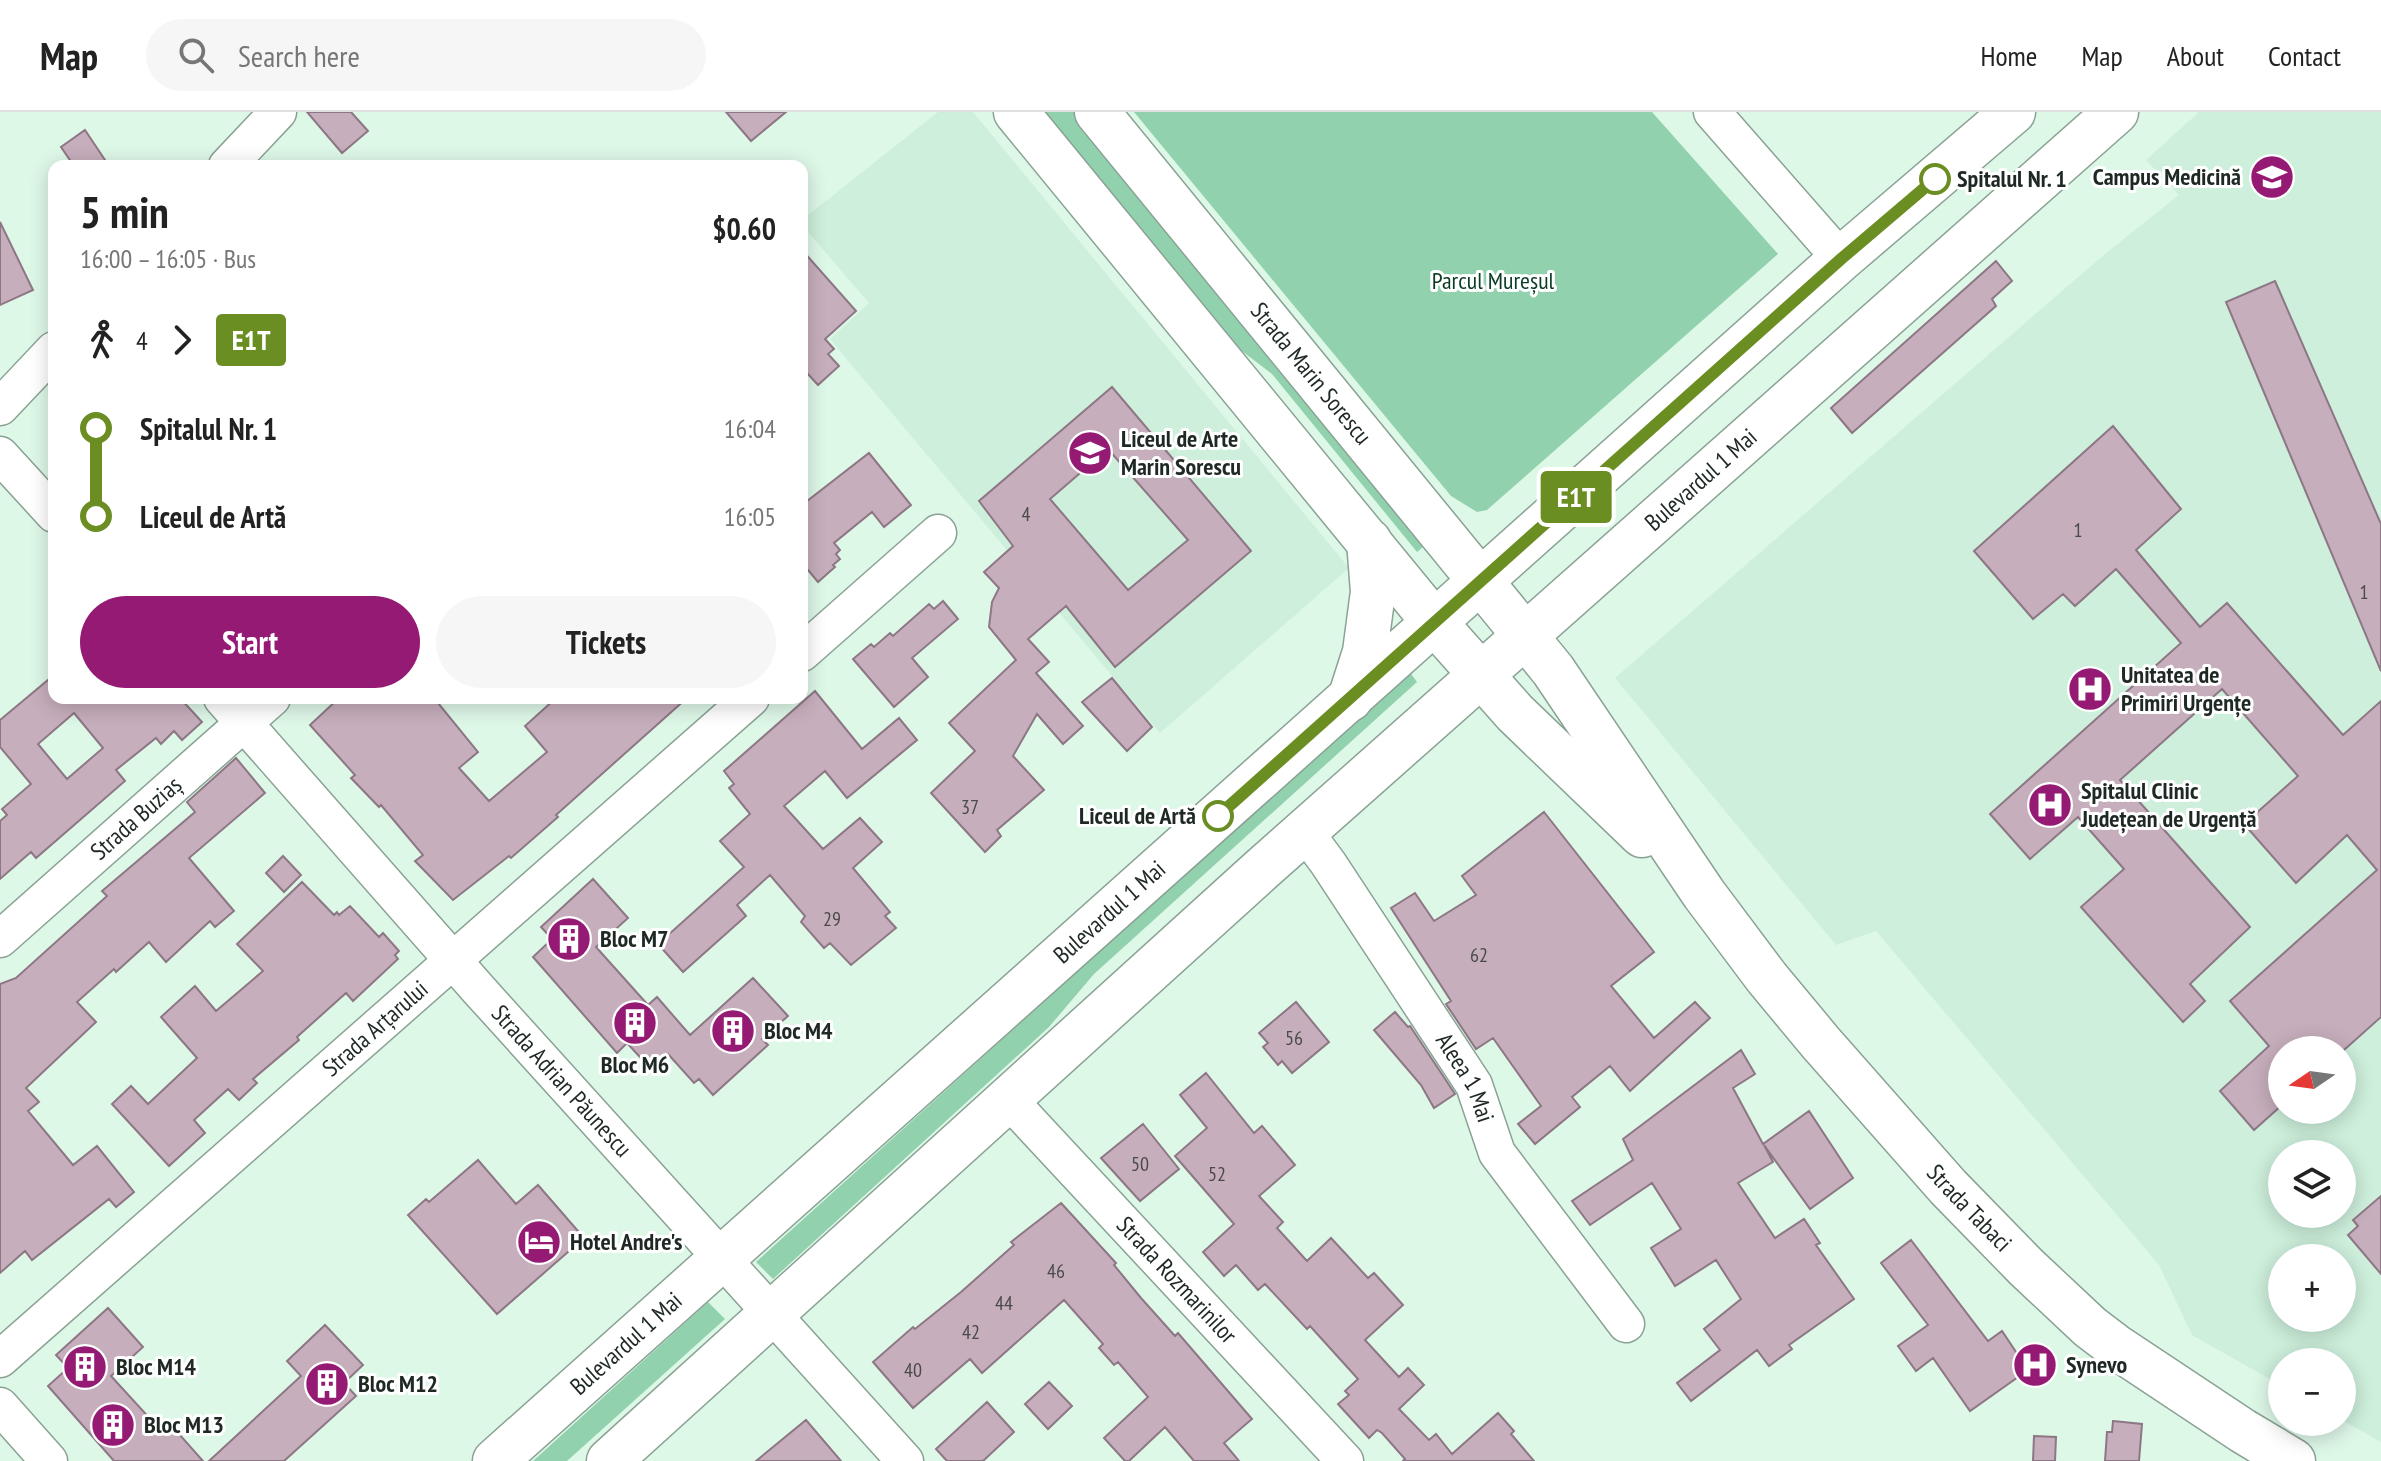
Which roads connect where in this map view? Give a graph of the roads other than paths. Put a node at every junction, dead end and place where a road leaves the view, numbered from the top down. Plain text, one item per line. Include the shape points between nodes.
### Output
1 (278, 112) edge
2 (1016, 112) edge
3 (1097, 112) edge
4 (1712, 112) edge
5 (2013, 112) edge
6 (2116, 112) edge
7 (233, 160) edge
8 (1841, 259) junction
9 (48, 356) edge
10 (0, 407) edge
11 (0, 455) edge
12 (48, 507) edge
13 (938, 533) dead end
14 (1369, 541) junction
15 (1481, 583) junction
16 (1435, 623) junction
17 (1526, 637) junction
18 (808, 648) edge
19 (1482, 676) junction
20 (1350, 700) junction
21 (744, 704) edge
22 (234, 710) edge
23 (1305, 832) junction
24 (1704, 894) junction
25 (0, 939) edge
26 (453, 960) junction
27 (1009, 1100) junction
28 (722, 1259) junction
29 (771, 1313) junction
30 (1626, 1324) dead end
31 (0, 1359) edge
32 (0, 1406) edge
33 (49, 1461) edge
34 (495, 1461) edge
35 (609, 1461) edge
36 (905, 1461) edge
37 (1345, 1461) edge
38 (2293, 1461) edge

1 - 7 street
2 - 14 main road
3 - 15 main road, Strada Marin Sorescu
4 - 8 street
5 - 8 main road, Bulevardul 1 Mai
6 - 17 main road, Bulevardul 1 Mai
8 - 15 main road, Bulevardul 1 Mai
9 - 10 street
11 - 12 street
13 - 18 street
14 - 16 main road
14 - 20 main road via 1373,592 1365,652
15 - 16 main road, Bulevardul 1 Mai
15 - 17 main road, Strada Marin Sorescu
16 - 19 main road, Strada Tabaci
16 - 20 main road, Bulevardul 1 Mai
17 - 19 main road, Bulevardul 1 Mai
17 - 24 main road, Strada Tabaci
19 - 23 main road, Bulevardul 1 Mai
19 - 24 main road, Strada Tabaci
20 - 28 main road, Bulevardul 1 Mai
21 - 26 street, Strada Arțarului
22 - 25 street, Strada Buziaș
22 - 26 street, Strada Adrian Păunescu
23 - 27 main road, Bulevardul 1 Mai
23 - 30 street, Aleea 1 Mai via 1474,1085 1497,1153
24 - 38 main road, Strada Tabaci via 1821,1043 2026,1267 2115,1346
26 - 28 street, Strada Adrian Păunescu
26 - 31 street, Strada Arțarului
27 - 29 main road, Bulevardul 1 Mai
27 - 37 street, Strada Rozmarinilor
28 - 29 street, Strada Adrian Păunescu
28 - 34 main road, Bulevardul 1 Mai
29 - 35 main road, Bulevardul 1 Mai
29 - 36 street, Strada Adrian Păunescu
32 - 33 street

